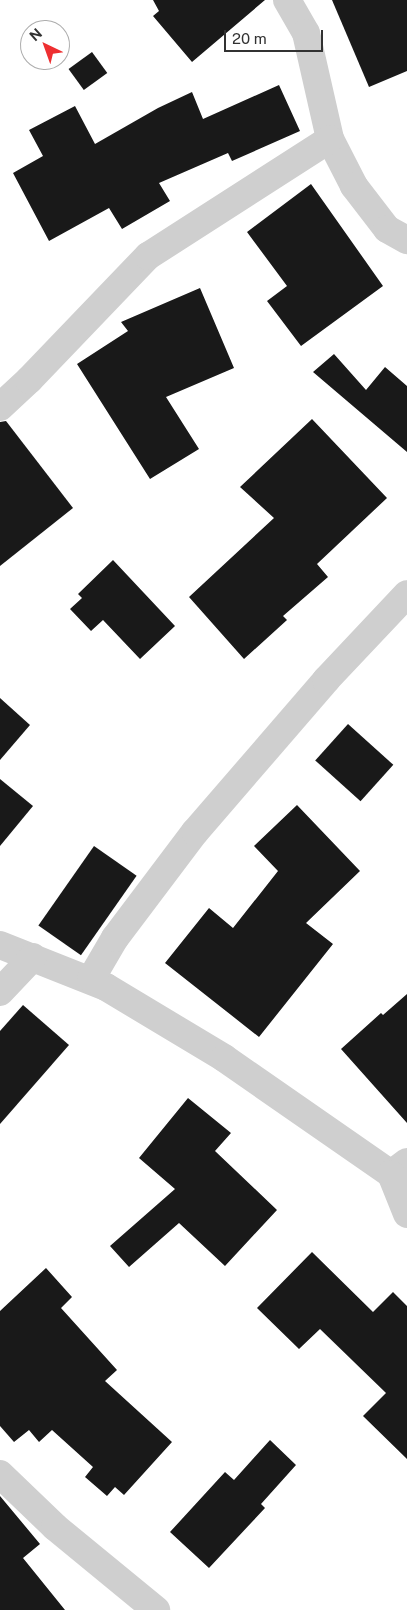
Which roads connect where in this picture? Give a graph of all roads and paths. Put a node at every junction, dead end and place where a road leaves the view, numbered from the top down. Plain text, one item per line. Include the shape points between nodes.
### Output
1 (287, 0) edge
2 (330, 140) junction
3 (407, 240) edge
4 (2, 403) edge
5 (407, 594) edge
6 (0, 945) edge
7 (33, 957) junction
8 (91, 979) junction
9 (0, 992) edge
10 (399, 1168) edge
11 (407, 1214) edge
12 (0, 1474) edge
13 (156, 1610) edge

1 - 2 street via 306,34
2 - 3 street via 354,186 387,229
2 - 4 street via 148,256
5 - 8 street via 326,680 195,832 115,938
6 - 7 street
7 - 8 street
7 - 9 street
8 - 10 street
10 - 11 street
12 - 13 street via 56,1527

